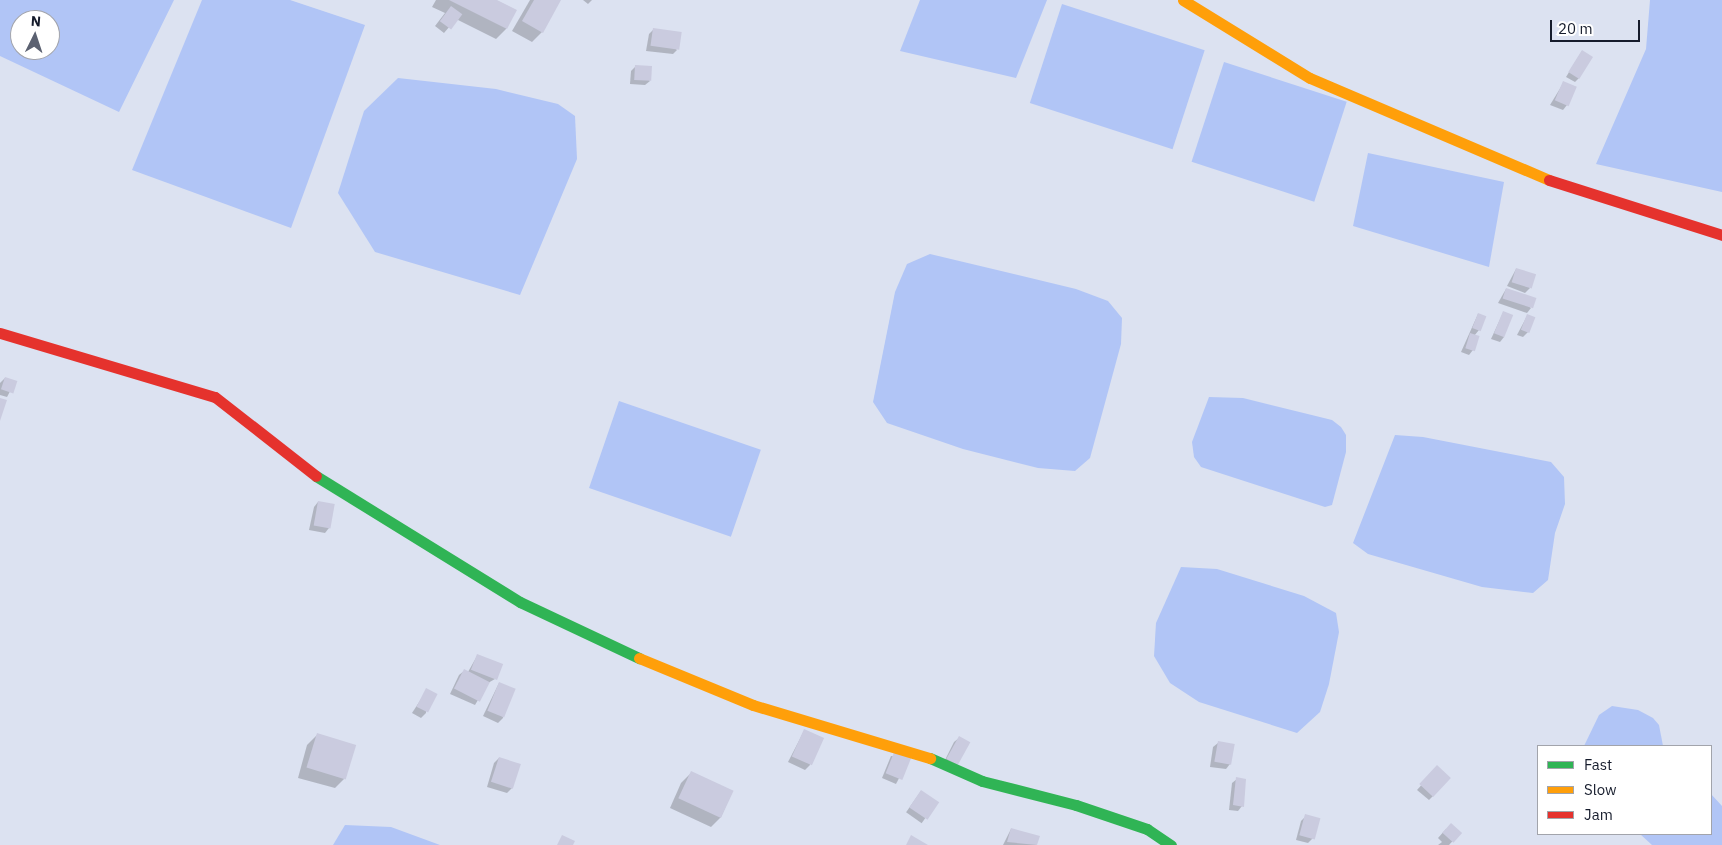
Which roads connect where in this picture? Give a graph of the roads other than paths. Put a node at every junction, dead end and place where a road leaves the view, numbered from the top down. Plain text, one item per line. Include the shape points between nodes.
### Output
1 (1183, 0) edge
2 (1722, 236) edge
3 (0, 333) edge
4 (1172, 845) edge

1 - 2 street via 1310,78 1540,177
3 - 4 street via 215,398 310,472 390,524 520,602 635,656 753,705 925,756 982,781 1076,805 1147,829

